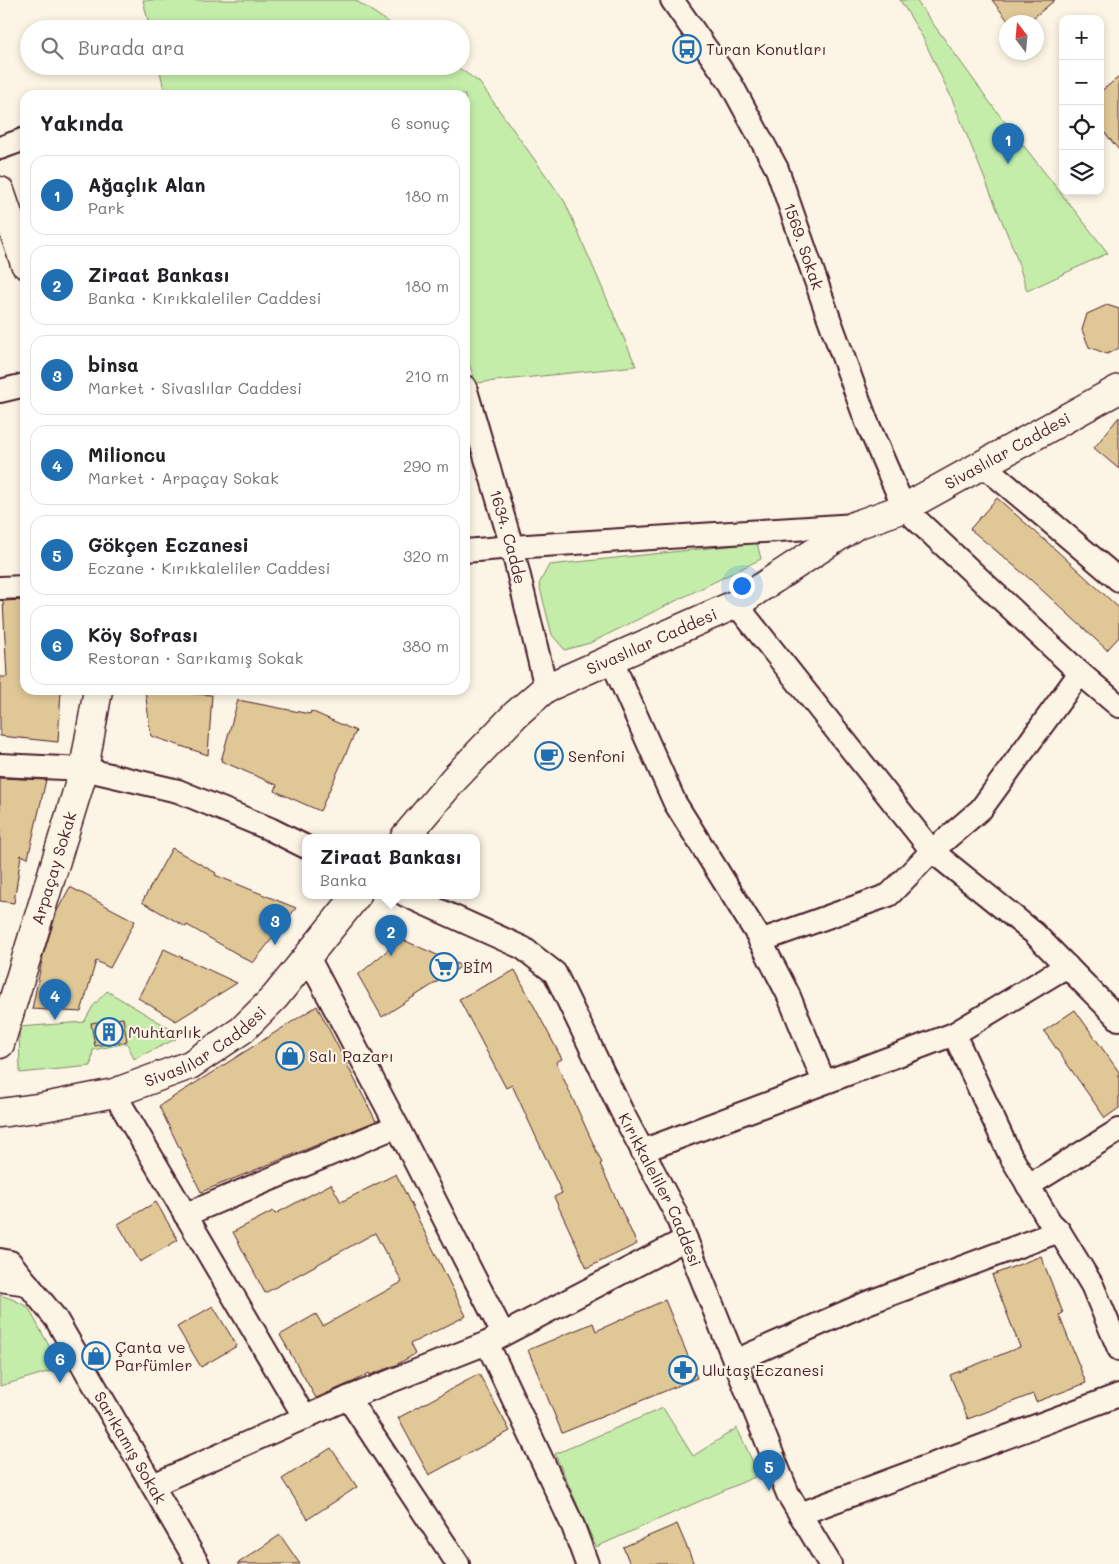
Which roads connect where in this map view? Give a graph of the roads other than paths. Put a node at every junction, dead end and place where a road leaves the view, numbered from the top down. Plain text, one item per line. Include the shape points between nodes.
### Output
1 (672, 0) edge
2 (20, 141) edge
3 (0, 148) edge
4 (0, 191) edge
5 (20, 249) edge
6 (20, 386) edge
7 (1119, 390) edge
8 (0, 391) edge
9 (470, 404) edge
10 (982, 464) junction
11 (904, 508) junction
12 (856, 525) junction
13 (512, 547) junction
14 (470, 551) edge
15 (1119, 580) edge
16 (20, 587) edge
17 (0, 588) edge
18 (736, 604) junction
19 (611, 659) junction
20 (1080, 673) junction
21 (546, 688) junction
22 (97, 695) edge
23 (1119, 706) edge
24 (0, 765) edge
25 (84, 770) junction
26 (408, 834) edge
27 (302, 846) edge
28 (932, 852) junction
29 (354, 899) edge
30 (414, 899) edge
31 (760, 941) junction
32 (308, 957) junction
33 (1067, 966) junction
34 (1119, 1019) edge
35 (954, 1034) junction
36 (0, 1044) edge
37 (824, 1082) junction
38 (114, 1093) junction
39 (0, 1113) edge
40 (397, 1126) junction
41 (1119, 1130) edge
42 (642, 1151) junction
43 (1028, 1186) junction
44 (186, 1215) junction
45 (1059, 1231) junction
46 (686, 1239) junction
47 (0, 1260) edge
48 (0, 1280) edge
49 (28, 1284) junction
50 (495, 1338) junction
51 (1119, 1349) edge
52 (735, 1361) junction
53 (1119, 1395) edge
54 (348, 1398) junction
55 (305, 1418) junction
56 (153, 1485) junction
57 (800, 1514) junction
58 (198, 1564) edge
59 (458, 1564) edge
60 (587, 1564) edge
61 (830, 1564) edge

1 - 11 street, 1569. Sokak via 731,84 777,169 866,420
2 - 3 street
4 - 5 main road
6 - 8 street
7 - 10 main road, Sivaslılar Caddesi
9 - 13 street, 1634. Cadde
10 - 11 main road, Sivaslılar Caddesi
10 - 15 street
11 - 12 main road, Sivaslılar Caddesi
11 - 20 street
12 - 13 street
12 - 18 main road, Sivaslılar Caddesi
13 - 14 street
13 - 21 street, 1634. Cadde
16 - 17 street
18 - 19 main road, Sivaslılar Caddesi
18 - 28 street
19 - 21 main road, Sivaslılar Caddesi
19 - 31 street via 675,803
20 - 23 street
20 - 28 street via 981,809
21 - 26 main road, Sivaslılar Caddesi via 516,714 454,779
22 - 25 main road, Arpaçay Sokak
24 - 25 street
25 - 27 street via 178,791
25 - 36 main road, Arpaçay Sokak
28 - 31 street via 889,895
28 - 33 street via 1034,933
29 - 32 main road, Sivaslılar Caddesi
30 - 42 street, Kırıkkaleliler Caddesi via 523,948 555,973
31 - 37 street via 788,994
32 - 38 main road, Sivaslılar Caddesi via 275,998 242,1030 190,1065
32 - 40 street
33 - 34 street
33 - 35 street
35 - 37 street
35 - 43 street via 1010,1155
37 - 42 street
38 - 39 main road, Sivaslılar Caddesi
38 - 44 street
40 - 44 street
40 - 50 street
41 - 43 street
42 - 46 street, Kırıkkaleliler Caddesi
43 - 45 street
44 - 55 street
45 - 51 street via 1092,1285
45 - 52 street via 868,1303
46 - 50 street
46 - 52 street, Kırıkkaleliler Caddesi
47 - 49 street, Sarıkamış Sokak via 10,1262
48 - 49 street
49 - 56 street, Sarıkamış Sokak via 56,1320
50 - 54 street
50 - 60 street
52 - 57 street, Kırıkkaleliler Caddesi via 788,1494
53 - 57 street
54 - 55 street
54 - 59 street
55 - 56 street
56 - 58 street, Sarıkamış Sokak
57 - 61 street, Kırıkkaleliler Caddesi

